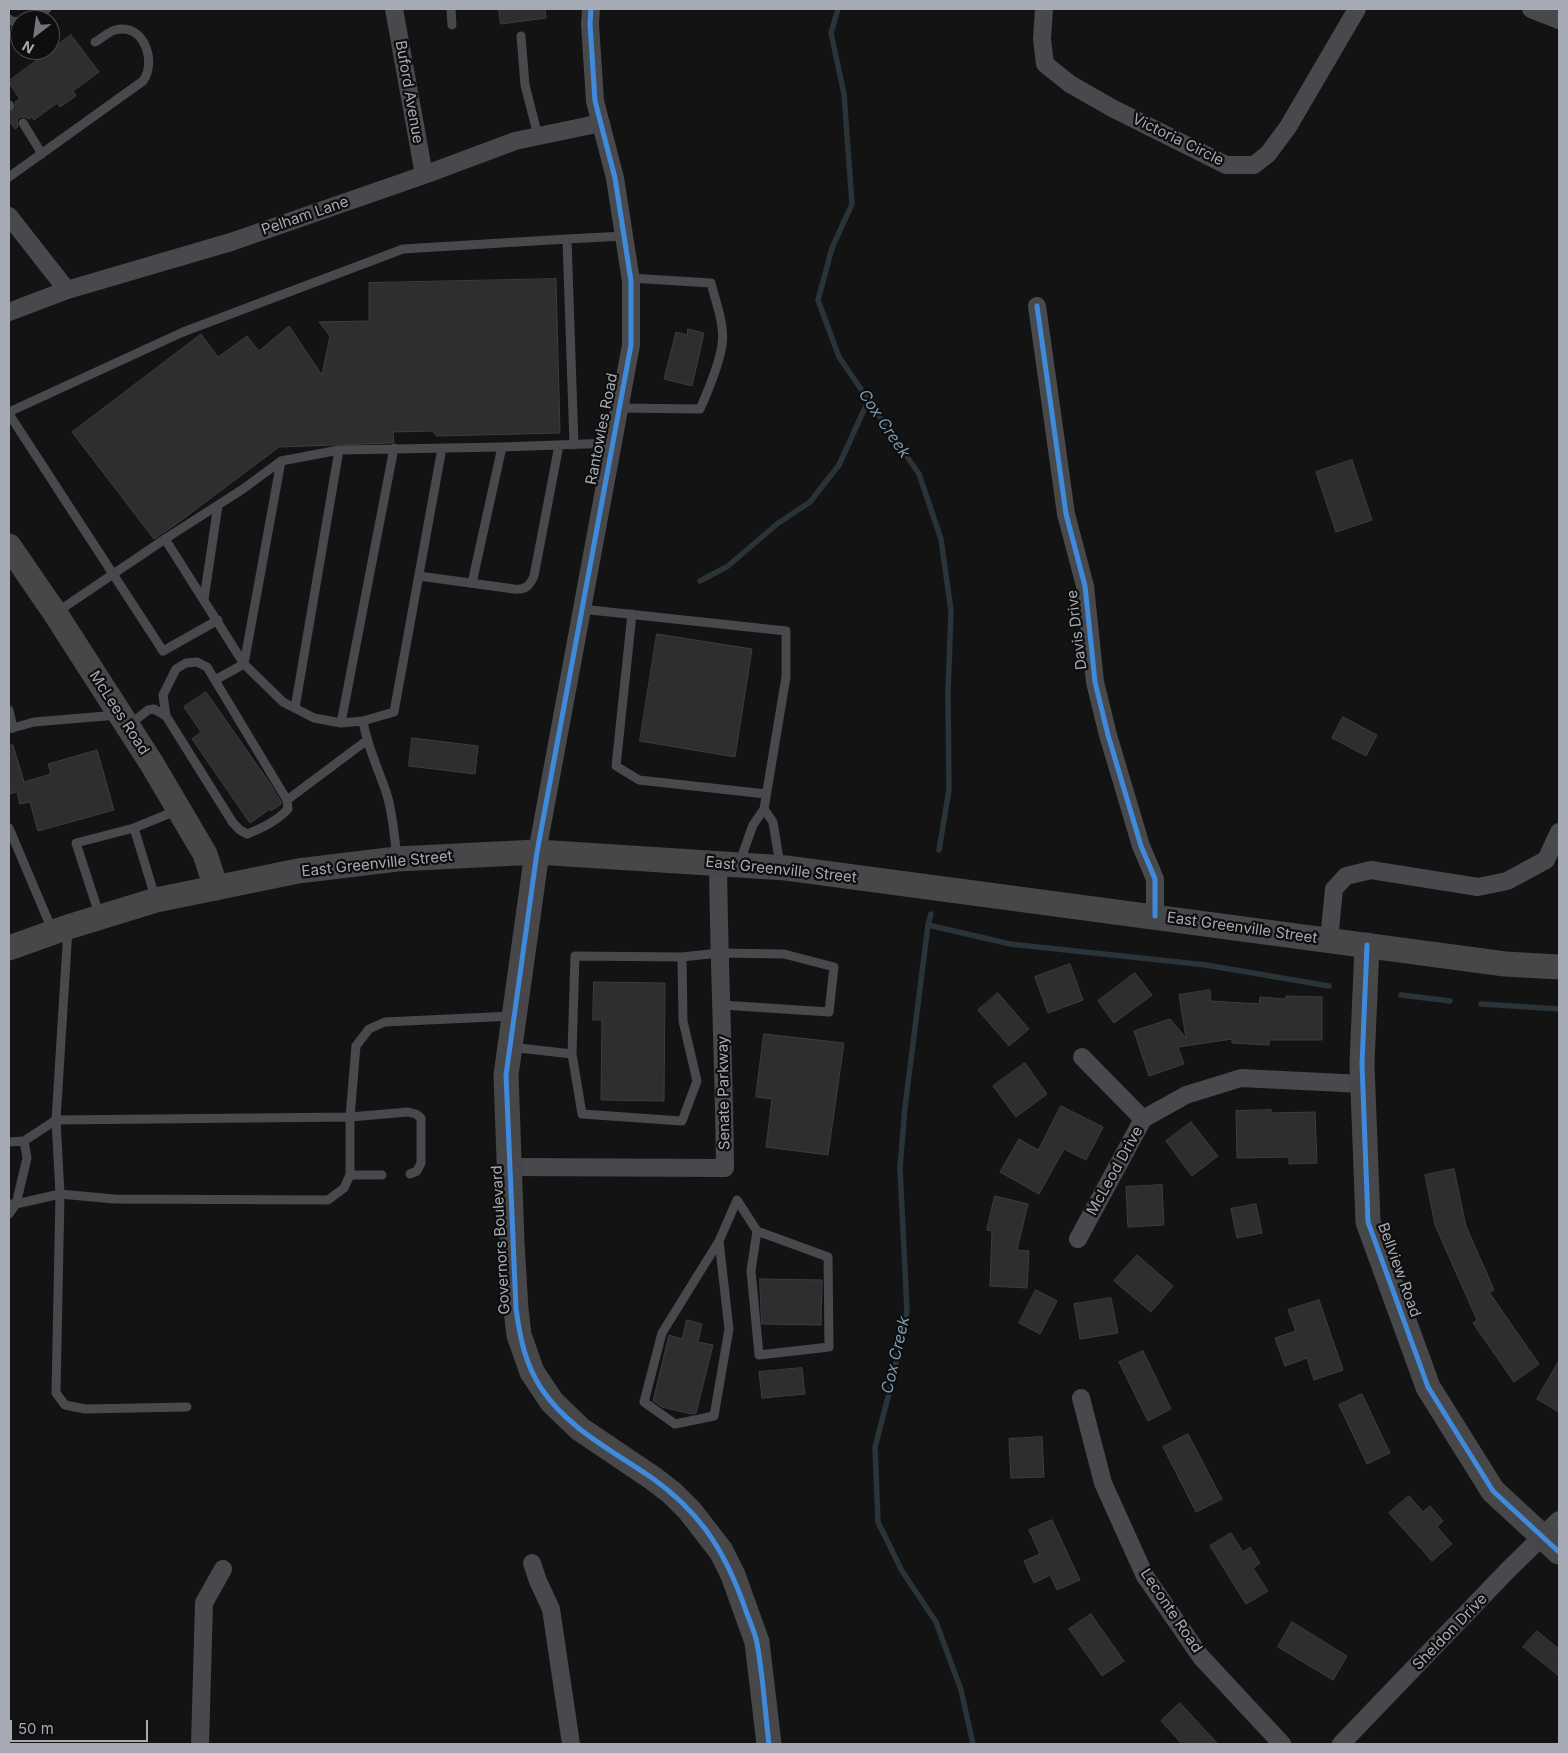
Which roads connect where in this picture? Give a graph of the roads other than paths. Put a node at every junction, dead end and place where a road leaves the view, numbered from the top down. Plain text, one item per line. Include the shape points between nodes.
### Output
1 (394, 9) edge
2 (451, 9) edge
3 (591, 9) edge
4 (1044, 9) edge
5 (1357, 9) edge
6 (1531, 9) edge
7 (1559, 20) edge
8 (452, 25) dead end
9 (521, 36) dead end
10 (95, 42) dead end
11 (23, 123) dead end
12 (601, 123) junction
13 (538, 136) junction
14 (42, 154) junction
15 (424, 175) junction
16 (9, 177) edge
17 (9, 216) edge
18 (624, 236) junction
19 (567, 239) junction
20 (630, 278) junction
21 (67, 290) junction
22 (1037, 306) dead end
23 (9, 312) edge
24 (619, 408) junction
25 (9, 413) edge
26 (612, 443) junction
27 (574, 444) junction
28 (559, 445) junction
29 (394, 448) junction
30 (442, 448) junction
31 (502, 448) junction
32 (339, 450) junction
33 (281, 461) junction
34 (218, 505) junction
35 (165, 539) junction
36 (9, 546) edge
37 (112, 574) junction
38 (419, 576) junction
39 (472, 583) junction
40 (204, 599) junction
41 (581, 609) junction
42 (55, 613) junction
43 (632, 614) junction
44 (218, 620) junction
45 (244, 664) junction
46 (215, 680) junction
47 (295, 708) junction
48 (9, 710) edge
49 (166, 716) junction
50 (124, 720) junction
51 (363, 722) junction
52 (341, 723) junction
53 (11, 729) edge
54 (366, 741) junction
55 (766, 794) junction
56 (287, 800) junction
57 (764, 809) junction
58 (180, 810) junction
59 (9, 828) edge
60 (134, 828) junction
61 (1559, 832) edge
62 (537, 852) junction
63 (397, 858) junction
64 (728, 864) junction
65 (780, 868) junction
66 (216, 888) junction
67 (156, 900) junction
68 (1155, 916) junction
69 (100, 917) junction
70 (61, 929) junction
71 (1330, 940) junction
72 (1367, 945) junction
73 (9, 948) edge
74 (719, 954) junction
75 (682, 957) junction
76 (1559, 967) edge
77 (722, 1004) junction
78 (514, 1016) junction
79 (510, 1047) junction
80 (572, 1054) junction
81 (1082, 1057) dead end
82 (1363, 1084) junction
83 (350, 1117) junction
84 (1143, 1119) junction
85 (56, 1120) junction
86 (24, 1141) junction
87 (9, 1142) edge
88 (509, 1167) junction
89 (382, 1174) dead end
90 (410, 1174) dead end
91 (350, 1175) junction
92 (60, 1194) junction
93 (12, 1204) edge
94 (9, 1214) edge
95 (757, 1231) junction
96 (1078, 1239) dead end
97 (719, 1241) junction
98 (1081, 1398) dead end
99 (187, 1407) dead end
100 (1554, 1536) edge
101 (532, 1563) dead end
102 (222, 1569) dead end
103 (200, 1744) edge
104 (571, 1744) edge
105 (770, 1744) edge
106 (1282, 1744) edge
107 (1341, 1744) edge

1 - 15 street, Buford Avenue
2 - 8 lane
3 - 12 street, Rantowles Road via 595,101
4 - 5 street, Victoria Circle via 1042,39 1045,64 1070,84 1112,108 1226,165 1254,165 1268,154 1288,127
6 - 7 street
9 - 13 lane via 525,85
10 - 14 lane via 115,30 137,35 149,55 149,70 143,81
11 - 14 lane
12 - 13 street, Pelham Lane
12 - 18 street, Rantowles Road via 615,178
13 - 15 street, Pelham Lane via 515,141
14 - 16 lane
15 - 21 street, Pelham Lane via 231,242
17 - 21 street
18 - 19 lane
18 - 20 street, Rantowles Road
19 - 25 lane via 403,248 182,332
19 - 27 lane
20 - 24 street, Rantowles Road via 630,345
20 - 24 lane via 712,283 721,320 722,345 700,409
21 - 23 street, Pelham Lane
22 - 68 street, Davis Drive via 1066,514 1085,586 1095,682 1141,846 1155,879
24 - 26 street, Rantowles Road
25 - 37 lane
26 - 27 lane
26 - 41 street, Rantowles Road
27 - 28 lane
28 - 31 lane
28 - 39 lane via 530,585 523,590
29 - 30 lane
29 - 32 lane
29 - 52 lane
30 - 31 lane
30 - 38 lane
31 - 39 lane
32 - 33 lane
32 - 47 lane
33 - 34 lane
33 - 45 lane
34 - 35 lane
34 - 40 lane
35 - 37 lane
35 - 40 lane
36 - 42 street, McLees Road
37 - 42 lane
37 - 44 lane via 163,651
38 - 39 lane
38 - 51 lane via 394,712
40 - 44 lane
41 - 43 lane
41 - 62 street, Rantowles Road
42 - 50 street, McLees Road
43 - 55 lane via 616,766 639,780
43 - 55 lane via 786,631 786,677
44 - 45 lane
45 - 46 lane
45 - 47 lane via 283,702
46 - 49 lane via 207,667 197,662 186,663 176,669 164,695
46 - 56 lane
47 - 52 lane via 314,718
48 - 53 lane
49 - 50 lane via 154,709
49 - 56 lane via 240,830 247,834 277,820 288,810
50 - 53 lane via 34,722
50 - 58 street, McLees Road
51 - 52 lane
51 - 54 lane
54 - 56 lane
54 - 63 lane via 386,794
55 - 57 lane
57 - 64 lane
57 - 65 lane via 773,822
58 - 60 lane
58 - 66 street, McLees Road via 205,854
59 - 70 lane
60 - 67 lane
60 - 69 lane via 76,843
61 - 71 street via 1546,860 1507,881 1478,887 1371,870 1346,876 1334,889
62 - 63 street, East Greenville Street
62 - 64 street, East Greenville Street
62 - 78 street, Governors Boulevard
63 - 66 street, East Greenville Street via 298,871
64 - 65 street, East Greenville Street
64 - 74 street, Senate Parkway
65 - 68 street, East Greenville Street
66 - 67 street, East Greenville Street
67 - 69 street, East Greenville Street
68 - 71 street, East Greenville Street
69 - 70 street, East Greenville Street
70 - 73 street, East Greenville Street
70 - 85 lane
71 - 72 street, East Greenville Street
72 - 76 street, East Greenville Street via 1505,964
72 - 82 street, Bellview Road
74 - 75 lane
74 - 77 street, Senate Parkway
74 - 77 lane via 784,954 834,967 829,1012
75 - 80 lane via 575,956
75 - 80 lane via 683,1022 697,1081 682,1121 582,1114
77 - 88 street, Senate Parkway via 725,1168
78 - 79 street, Governors Boulevard
78 - 83 lane via 385,1022 369,1029 356,1046
79 - 80 lane
79 - 88 street, Governors Boulevard via 506,1074
81 - 84 street
82 - 84 street, McLeod Drive via 1242,1078 1186,1095
82 - 100 street, Bellview Road via 1368,1222 1428,1387 1493,1491
83 - 85 lane
83 - 90 lane via 408,1112 421,1118 421,1163 417,1171
83 - 91 lane
84 - 96 street, McLeod Drive
85 - 86 lane
85 - 92 lane
86 - 87 lane
86 - 93 lane via 27,1158
88 - 105 street, Governors Boulevard via 516,1310 532,1372 565,1416 580,1430 672,1493 706,1530 721,1552 733,1575 757,1642
89 - 91 lane
91 - 92 lane via 344,1188 328,1200 114,1199
92 - 93 lane
92 - 99 lane via 56,1393 65,1405 85,1409
93 - 94 lane
95 - 95 lane via 751,1271 759,1355 829,1347 828,1257
95 - 97 lane via 737,1200
97 - 97 lane via 662,1333 644,1402 675,1424 714,1416 729,1329
98 - 106 street, Leconte Road via 1103,1483 1145,1576 1201,1657
100 - 107 street, Sheldon Drive via 1506,1572
101 - 104 street via 551,1609
102 - 103 street via 204,1603

